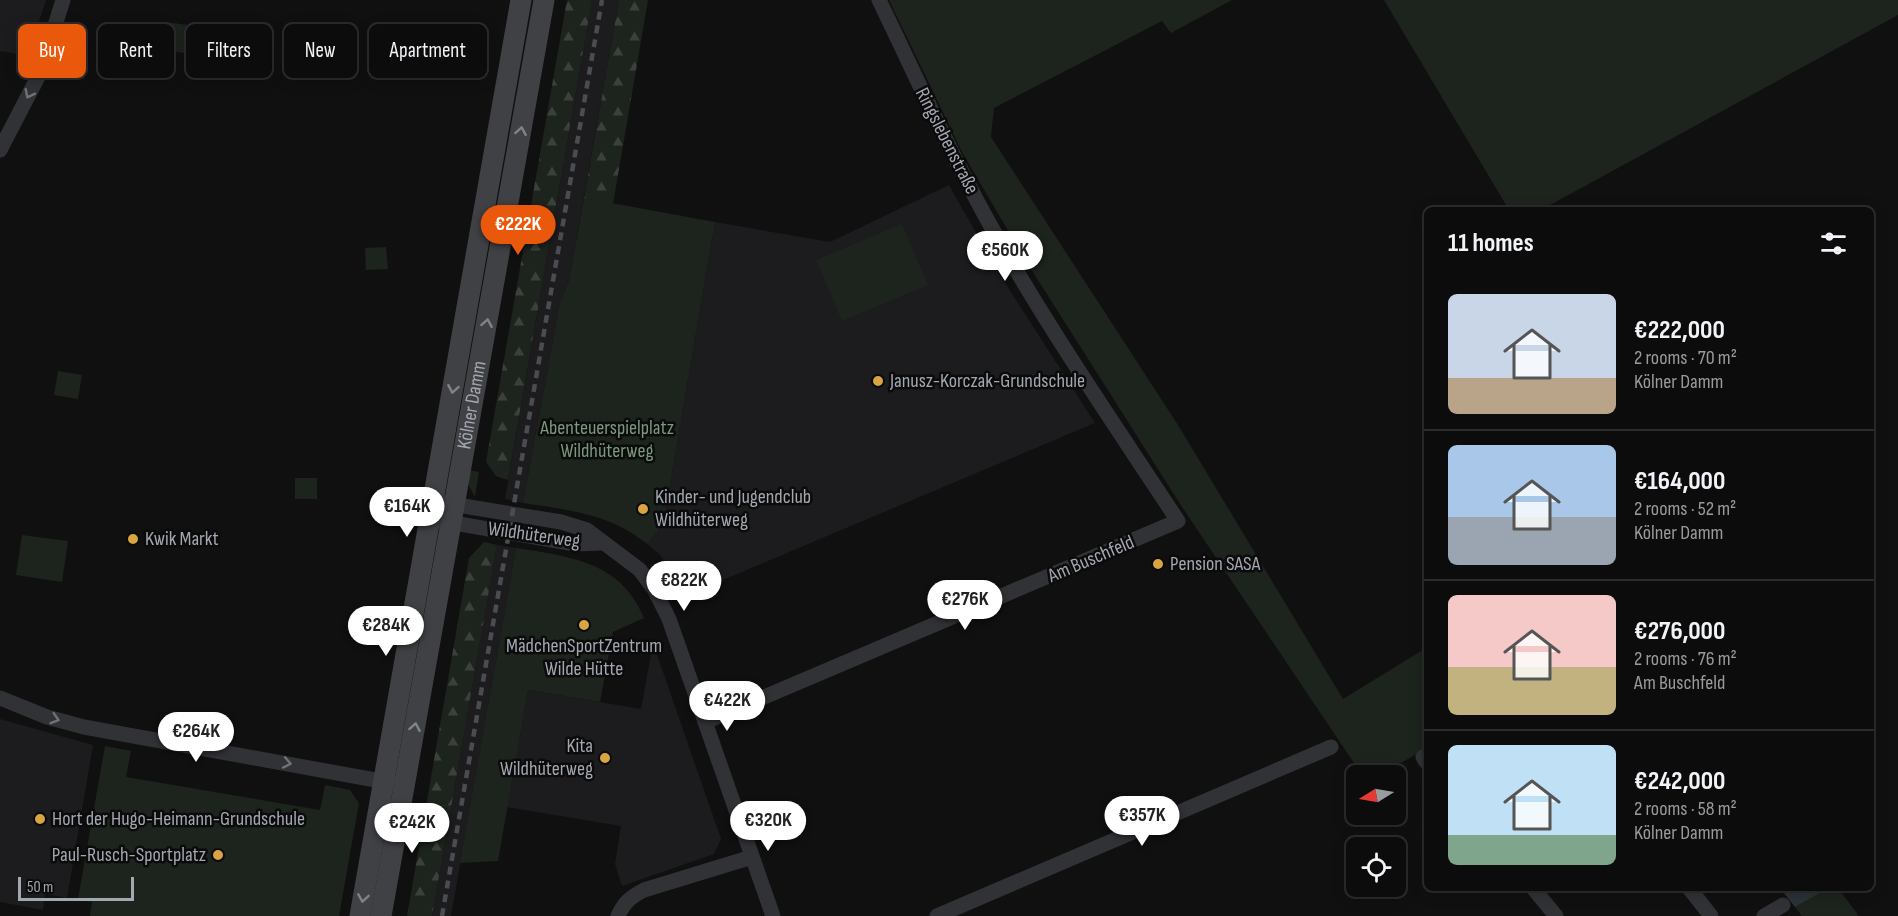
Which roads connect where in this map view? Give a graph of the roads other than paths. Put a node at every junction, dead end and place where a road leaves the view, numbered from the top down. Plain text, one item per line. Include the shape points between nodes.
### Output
1 (63, 0) edge
2 (521, 0) edge
3 (544, 0) edge
4 (879, 0) edge
5 (0, 150) edge
6 (442, 512) junction
7 (1178, 521) joint
8 (0, 698) edge
9 (705, 722) junction
10 (1331, 747) dead end
11 (394, 783) junction
12 (752, 857) junction
13 (1535, 891) edge
14 (1691, 891) edge
15 (1783, 905) dead end
16 (360, 916) edge
17 (381, 916) edge
18 (618, 916) edge
19 (773, 916) edge
20 (937, 916) edge
21 (1556, 916) edge
22 (1711, 916) edge
23 (1764, 916) edge

1 -> 5 street via 39,73
2 -> 6 street, Kölner Damm
6 -> 3 street, Kölner Damm
4 - 7 street, Ringslebenstraße via 988,222
6 - 9 street, Wildhüterweg via 575,544 603,543 640,570 669,618
6 - 11 street, Kölner Damm
7 - 9 street, Am Buschfeld
8 -> 11 street via 84,727
9 - 12 street, Wildhüterweg
10 - 20 street
11 -> 16 street, Kölner Damm
11 - 17 street, Kölner Damm
12 - 18 street via 645,890 623,904
12 - 19 street, Wildhüterweg
13 - 21 street
14 - 22 street
15 - 23 street

